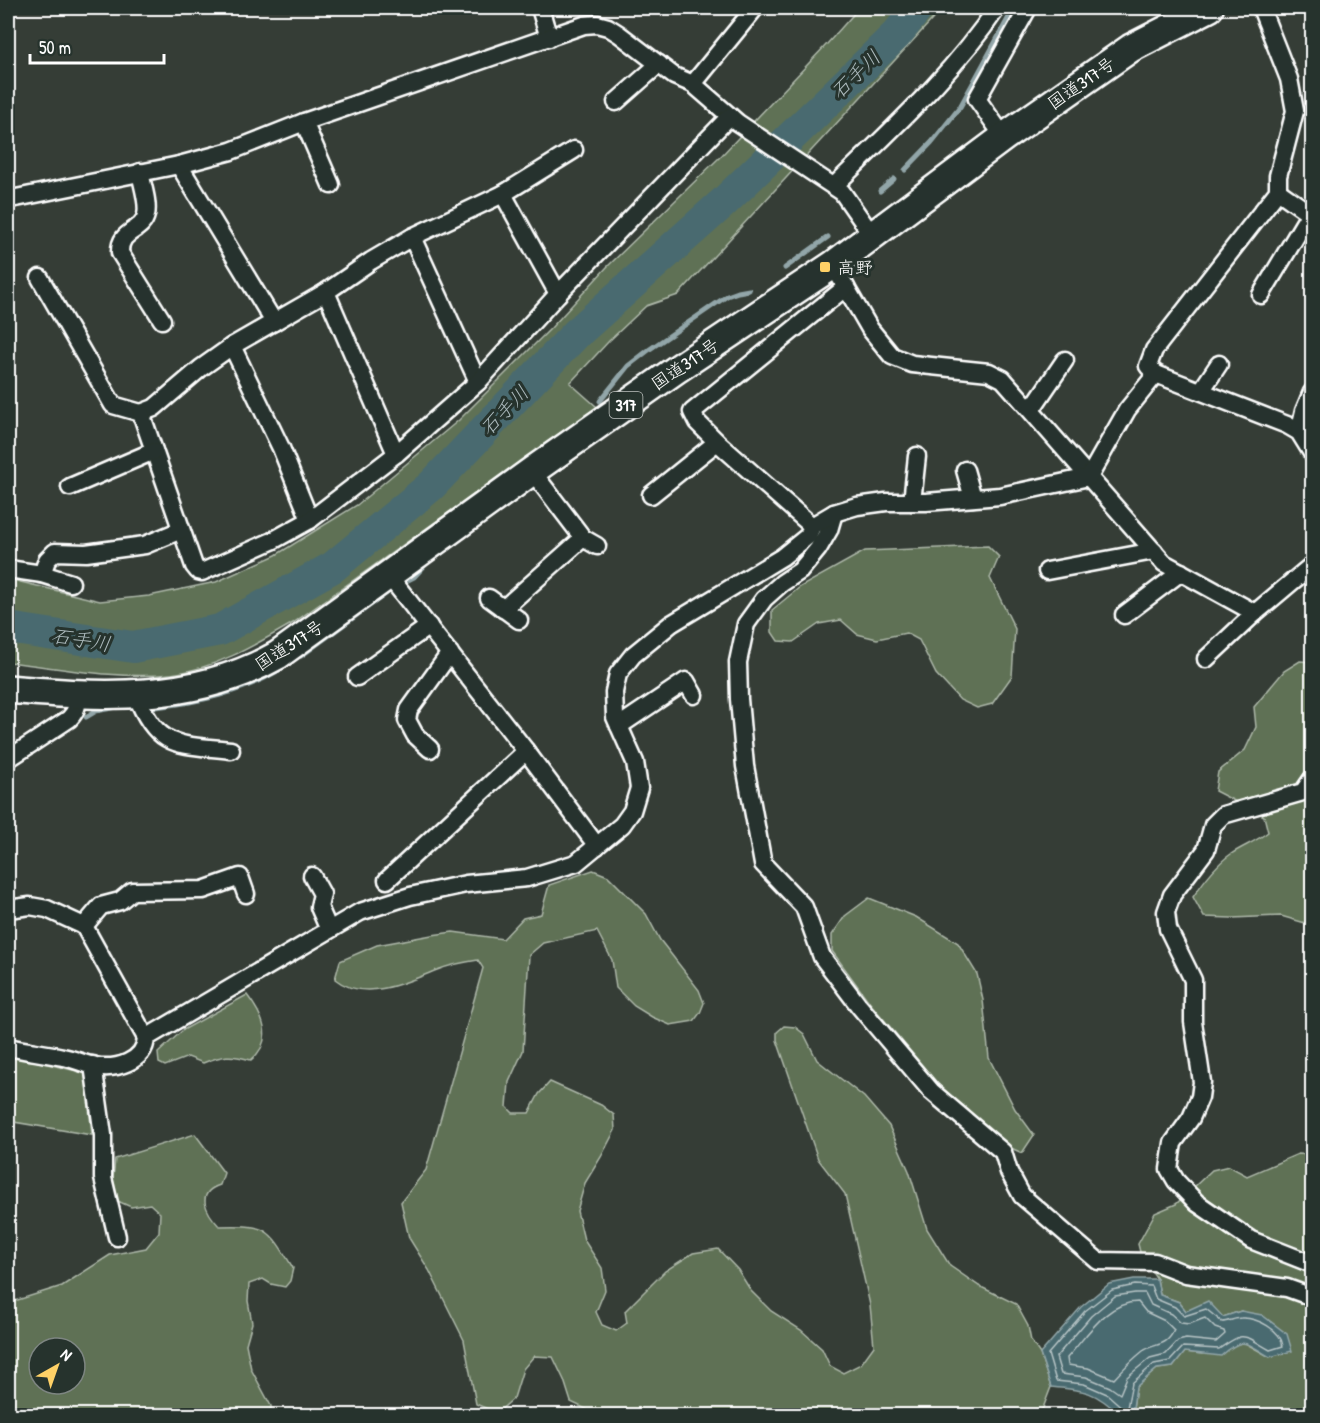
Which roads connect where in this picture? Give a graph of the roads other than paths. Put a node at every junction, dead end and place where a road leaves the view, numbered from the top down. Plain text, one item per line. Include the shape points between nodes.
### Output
1 (540, 8) edge
2 (755, 8) edge
3 (997, 8) edge
4 (1028, 8) edge
5 (1209, 8) edge
6 (1261, 8) edge
7 (549, 38) junction
8 (658, 64) junction
9 (693, 84) junction
10 (616, 102) dead end
11 (734, 120) junction
12 (304, 122) junction
13 (1004, 137) junction
14 (574, 150) dead end
15 (179, 165) junction
16 (140, 172) junction
17 (331, 185) dead end
18 (834, 186) junction
19 (1278, 191) junction
20 (503, 194) junction
21 (8, 198) edge
22 (1311, 214) edge
23 (872, 235) junction
24 (412, 237) junction
25 (839, 276) junction
26 (40, 278) dead end
27 (327, 292) junction
28 (558, 294) junction
29 (1260, 296) dead end
30 (162, 320) dead end
31 (274, 322) junction
32 (232, 346) junction
33 (1065, 360) dead end
34 (1219, 364) dead end
35 (1156, 374) junction
36 (478, 382) junction
37 (1201, 391) junction
38 (1312, 392) edge
39 (1031, 410) junction
40 (141, 413) junction
41 (1299, 432) junction
42 (717, 442) junction
43 (154, 451) junction
44 (1312, 453) edge
45 (396, 454) junction
46 (917, 456) dead end
47 (965, 470) dead end
48 (532, 471) junction
49 (1089, 477) junction
50 (70, 487) dead end
51 (651, 495) dead end
52 (973, 498) junction
53 (912, 502) junction
54 (834, 513) junction
55 (310, 520) junction
56 (812, 526) junction
57 (181, 530) junction
58 (1154, 551) junction
59 (1312, 565) edge
60 (8, 569) edge
61 (1047, 571) dead end
62 (1181, 572) junction
63 (42, 574) junction
64 (389, 576) junction
65 (71, 582) dead end
66 (489, 598) dead end
67 (503, 609) junction
68 (1255, 613) junction
69 (1124, 615) dead end
70 (519, 620) dead end
71 (429, 626) junction
72 (450, 654) junction
73 (1206, 659) dead end
74 (357, 677) dead end
75 (8, 689) edge
76 (78, 693) junction
77 (136, 694) junction
78 (694, 695) dead end
79 (620, 726) junction
80 (430, 749) dead end
81 (231, 750) dead end
82 (526, 751) junction
83 (8, 759) edge
84 (1312, 779) edge
85 (597, 846) junction
86 (312, 876) dead end
87 (387, 880) dead end
88 (246, 894) dead end
89 (8, 909) edge
90 (84, 926) junction
91 (329, 930) junction
92 (146, 1038) junction
93 (8, 1047) edge
94 (93, 1065) junction
95 (117, 1237) dead end
96 (1312, 1264) edge
97 (1312, 1297) edge

1 - 7 street
2 - 9 street
3 - 18 street via 909,113
4 - 13 street via 977,99
5 - 13 highway, 国道317号 / 317 via 1131,48
6 - 19 street via 1289,79 1295,111 1278,176
7 - 8 street via 597,24 619,34
7 - 12 street
8 - 9 street
8 - 10 street
9 - 11 street
11 - 18 street
11 - 28 street
12 - 15 street via 231,151
12 - 17 street
13 - 23 highway, 国道317号 / 317
14 - 20 street
15 - 16 street
15 - 31 street
16 - 21 street
16 - 30 street via 146,215 124,236 120,253
18 - 23 street
19 - 22 street
19 - 35 street via 1154,350 1148,366
20 - 24 street
20 - 28 street
22 - 29 street
23 - 25 highway, 国道317号 / 317
24 - 27 street
24 - 36 street
25 - 39 street via 870,329 892,356 912,364 989,372 1003,379
25 - 42 street via 692,412
25 - 48 highway, 国道317号 / 317 via 677,369
26 - 40 street via 113,405
27 - 31 street
27 - 45 street
28 - 36 street
31 - 32 street
32 - 40 street via 153,408
32 - 55 street
33 - 39 street
34 - 37 street
35 - 37 street
35 - 49 street via 1127,410
36 - 45 street
37 - 41 street
38 - 41 street
39 - 49 street
40 - 43 street
41 - 44 street
42 - 51 street
42 - 56 street
43 - 50 street
43 - 57 street
45 - 55 street
46 - 53 street
47 - 52 street
48 - 64 highway, 国道317号 / 317
48 - 67 street via 590,542
49 - 52 street
49 - 58 street
52 - 53 street
53 - 54 street via 857,506
54 - 56 street
54 - 97 street via 818,549 800,571 764,599 746,624 738,662 745,766 763,864 804,907 822,957 931,1091 1003,1152 1022,1196 1098,1261 1155,1263 1186,1274 1287,1288
55 - 57 street via 202,572 194,566
56 - 79 street via 808,536 782,557 671,624 633,655 618,674 614,693 615,717
57 - 63 street via 145,545 86,553 56,552 47,560
58 - 61 street
58 - 62 street via 1164,563
59 - 68 street
60 - 63 street
62 - 68 street
62 - 69 street
63 - 65 street
64 - 71 street
64 - 77 highway, 国道317号 / 317 via 252,670 198,687
66 - 67 street
67 - 70 street
68 - 73 street
71 - 72 street
71 - 74 street
72 - 80 street via 409,710 406,720
72 - 82 street
75 - 76 highway, 国道317号 / 317
76 - 77 highway, 国道317号 / 317
76 - 83 street via 78,706 69,719
77 - 81 street via 160,734 175,743
78 - 79 street via 686,681
79 - 85 street via 635,762 639,788 632,811 622,825
82 - 85 street
82 - 87 street
84 - 96 street via 1303,792 1223,815 1213,825 1206,850 1172,895 1166,912 1168,928 1193,981 1193,1022 1202,1082 1191,1118 1173,1143 1169,1169 1197,1203 1251,1240
85 - 91 street via 576,863 552,872 410,896 360,912
86 - 91 street via 322,894 319,907
88 - 90 street via 240,877 203,890 132,891 120,901 101,906
89 - 90 street via 47,909
90 - 92 street
91 - 92 street
92 - 94 street via 146,1047 135,1059 119,1065
93 - 94 street
94 - 95 street via 103,1136 103,1178

